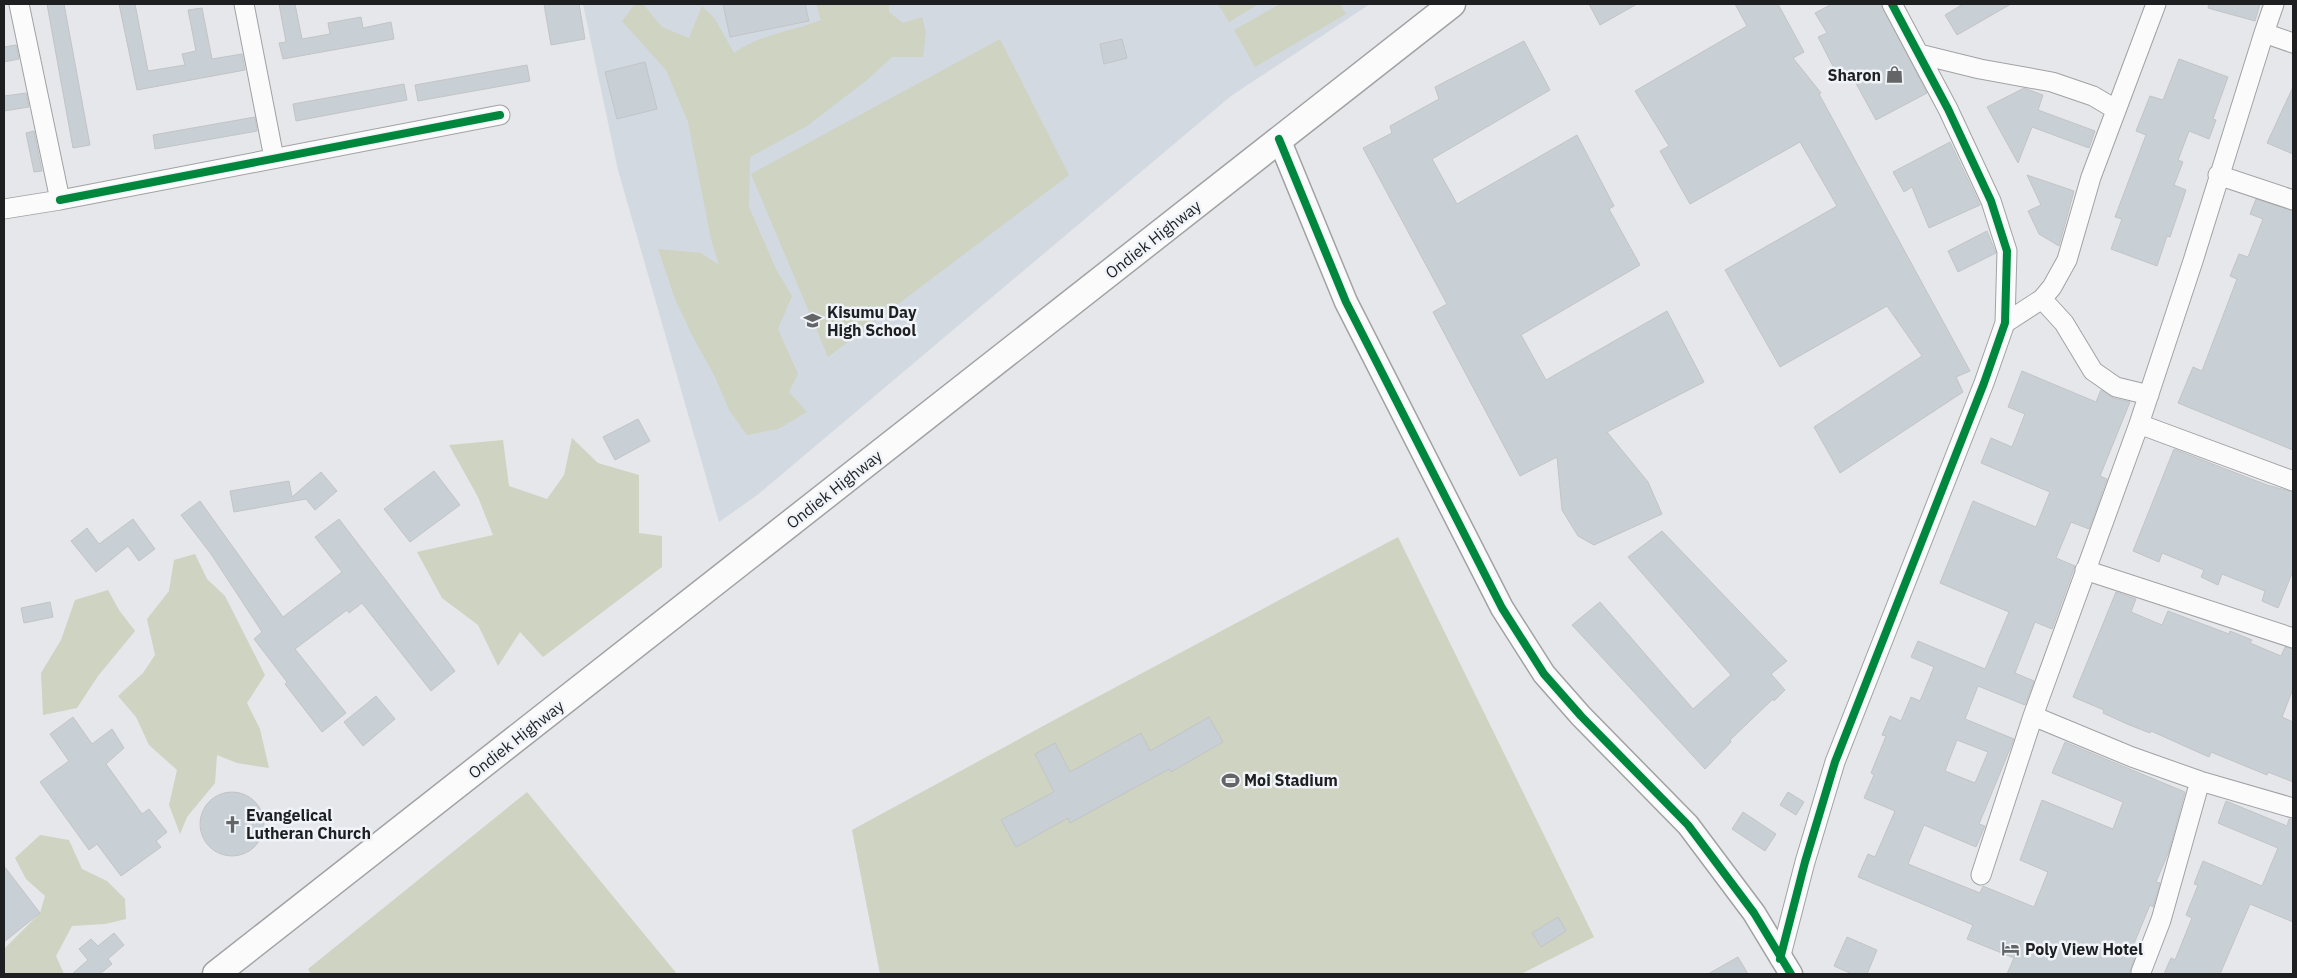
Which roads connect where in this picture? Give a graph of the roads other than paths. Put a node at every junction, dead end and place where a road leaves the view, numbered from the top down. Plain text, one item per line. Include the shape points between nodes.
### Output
1 (19, 4) edge
2 (244, 4) edge
3 (1452, 4) edge
4 (1892, 4) edge
5 (2156, 4) edge
6 (2274, 4) edge
7 (2264, 33) junction
8 (2293, 43) edge
9 (1919, 54) junction
10 (2115, 109) junction
11 (500, 115) dead end
12 (1279, 139) junction
13 (274, 158) junction
14 (2218, 175) junction
15 (60, 200) junction
16 (2293, 200) edge
17 (4, 208) edge
18 (2042, 298) junction
19 (2005, 323) junction
20 (2148, 395) junction
21 (2139, 424) junction
22 (2293, 482) edge
23 (2085, 570) junction
24 (2293, 638) edge
25 (2033, 716) junction
26 (2200, 781) junction
27 (2293, 808) edge
28 (1981, 875) dead end
29 (1786, 967) edge
30 (2141, 972) dead end
31 (216, 974) edge

1 - 15 street
2 - 13 street
3 - 12 main road, Ondiek Highway
4 - 9 street
5 - 10 street
6 - 7 street
7 - 8 street
7 - 14 street
9 - 10 street via 2052,82 2093,96
9 - 19 street via 1992,201 2007,251
10 - 18 street via 2066,260 2052,287
11 - 13 street
12 - 29 street via 1346,302 1502,608 1544,674 1688,825 1754,914
12 - 31 main road, Ondiek Highway
13 - 15 street
14 - 16 street
14 - 20 street
15 - 17 street
18 - 19 street
18 - 20 street via 2064,323 2093,371 2116,387
19 - 29 street via 1835,762 1805,862
20 - 21 street
21 - 22 street
21 - 23 street
23 - 24 street
23 - 25 street
25 - 26 street
25 - 28 street
26 - 27 street
26 - 30 street via 2161,920

